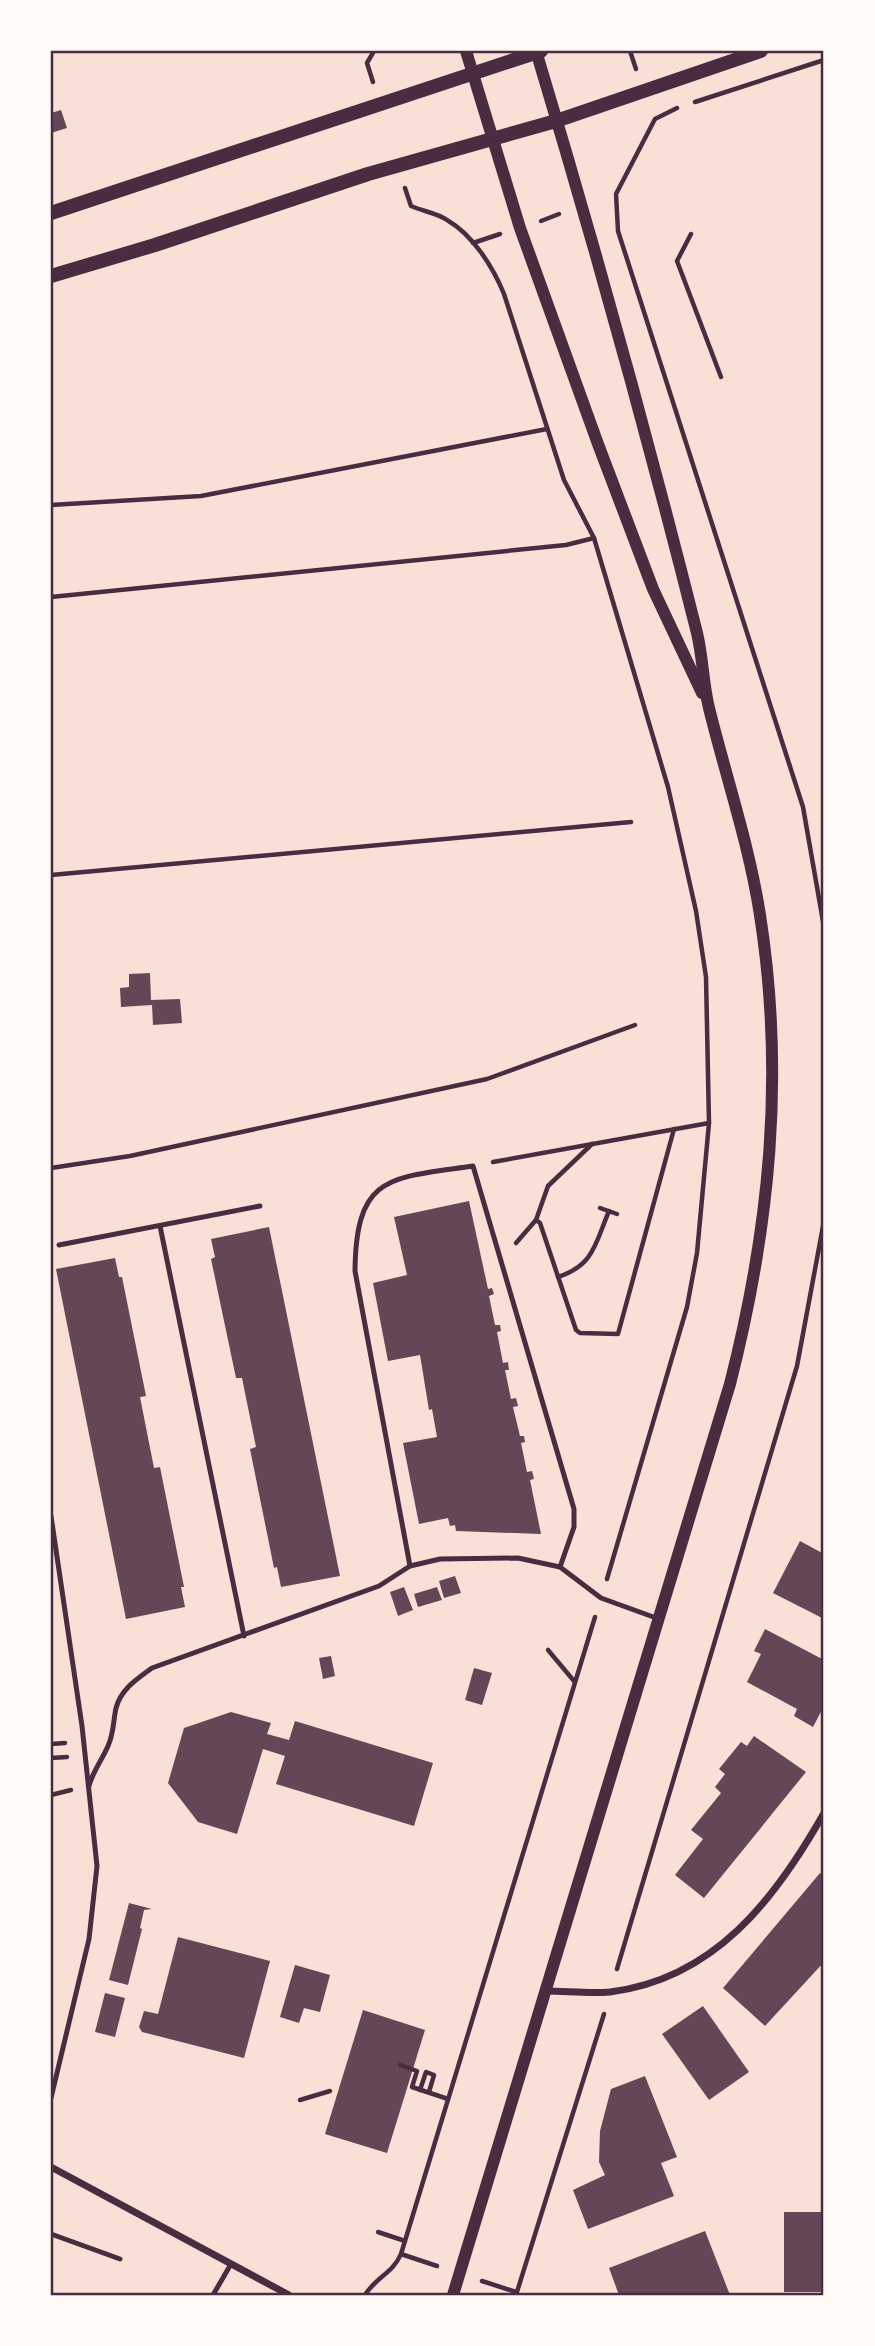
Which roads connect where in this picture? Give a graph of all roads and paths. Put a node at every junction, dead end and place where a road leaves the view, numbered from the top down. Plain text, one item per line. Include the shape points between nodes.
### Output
1 (374, 51) edge
2 (466, 51) edge
3 (537, 51) edge
4 (630, 51) edge
5 (761, 51) edge
6 (824, 60) edge
7 (636, 66) dead end
8 (370, 73) dead end
9 (472, 73) junction
10 (692, 103) dead end
11 (680, 107) dead end
12 (556, 121) junction
13 (492, 140) junction
14 (407, 193) dead end
15 (617, 194) junction
16 (609, 198) dead end
17 (51, 213) edge
18 (691, 234) dead end
19 (486, 239) dead end
20 (473, 243) junction
21 (51, 276) edge
22 (721, 377) dead end
23 (547, 429) junction
24 (51, 505) edge
25 (594, 538) junction
26 (51, 597) edge
27 (709, 706) junction
28 (631, 821) dead end
29 (51, 875) edge
30 (824, 927) edge
31 (635, 1025) dead end
32 (709, 1122) junction
33 (674, 1129) junction
34 (593, 1143) junction
35 (500, 1161) dead end
36 (51, 1167) edge
37 (260, 1206) dead end
38 (600, 1208) dead end
39 (608, 1211) junction
40 (617, 1214) dead end
41 (536, 1220) junction
42 (824, 1222) edge
43 (160, 1226) junction
44 (59, 1245) dead end
45 (501, 1254) junction
46 (558, 1278) junction
47 (51, 1516) edge
48 (410, 1566) junction
49 (560, 1567) junction
50 (601, 1598) junction
51 (659, 1619) junction
52 (244, 1636) junction
53 (548, 1650) dead end
54 (575, 1682) junction
55 (66, 1742) dead end
56 (68, 1757) junction
57 (51, 1758) edge
58 (69, 1768) dead end
59 (71, 1779) dead end
60 (89, 1786) junction
61 (73, 1801) dead end
62 (824, 1813) edge
63 (615, 1974) dead end
64 (545, 1991) junction
65 (605, 2009) dead end
66 (400, 2065) dead end
67 (420, 2090) junction
68 (330, 2091) dead end
69 (429, 2092) junction
70 (51, 2098) edge
71 (448, 2099) junction
72 (300, 2100) dead end
73 (51, 2167) edge
74 (378, 2232) dead end
75 (51, 2234) edge
76 (405, 2241) junction
77 (401, 2254) junction
78 (120, 2259) dead end
79 (427, 2263) dead end
80 (231, 2264) junction
81 (507, 2289) dead end
82 (516, 2294) edge
83 (214, 2295) edge
84 (289, 2295) edge
85 (365, 2295) edge
86 (453, 2295) edge

1 - 8 path via 368,63
2 - 9 street
3 - 9 main road
3 - 12 street
4 - 7 path
5 - 12 main road
6 - 10 path
9 - 13 street
9 - 17 main road
11 - 15 path via 655,119
12 - 13 main road
12 - 27 street via 652,463 698,639
13 - 21 main road via 368,174
13 - 27 street via 524,240 653,589
14 - 20 path via 411,206 447,220
15 - 16 path
15 - 30 path via 618,231 803,807
18 - 22 path via 677,261
19 - 20 path
20 - 23 path via 504,294
23 - 24 path via 201,496
23 - 25 path via 565,480
25 - 26 path via 566,545
25 - 32 path via 668,787 696,911 706,977
27 - 51 street via 760,912 772,1022 771,1132 763,1229 744,1326
28 - 29 path
31 - 36 path via 487,1079 130,1156
32 - 33 path
32 - 50 path via 697,1253 687,1307
33 - 34 path
33 - 46 path via 618,1334 576,1330
34 - 35 path
34 - 41 path via 548,1186
37 - 43 lane
38 - 39 path
39 - 40 path
39 - 46 path via 587,1263
41 - 45 path
41 - 46 path
42 - 63 path via 797,1366
43 - 44 lane
43 - 52 lane
45 - 48 lane via 473,1166 401,1176 368,1199 359,1219 355,1271
45 - 49 lane via 574,1509 574,1527
47 - 60 lane
48 - 49 lane via 440,1559 518,1558
48 - 52 lane via 379,1586
49 - 50 lane
50 - 51 lane
50 - 54 path
51 - 64 street
52 - 60 lane via 152,1668 127,1686 107,1750 94,1768
53 - 54 path
54 - 71 path
55 - 56 path
56 - 57 path
56 - 58 path
59 - 61 path
60 - 70 lane via 97,1866 95,1902
62 - 64 street via 777,1888 739,1931 711,1953 684,1970 610,1992
64 - 86 street
65 - 82 path
66 - 67 path via 417,2071 412,2087
67 - 69 path
67 - 69 path via 426,2072 434,2075
68 - 72 path
69 - 71 path
71 - 76 path
73 - 80 street
74 - 76 path
75 - 78 lane
76 - 77 path
77 - 79 path
77 - 85 path via 393,2269 374,2281
80 - 83 lane
80 - 84 street
81 - 82 path

